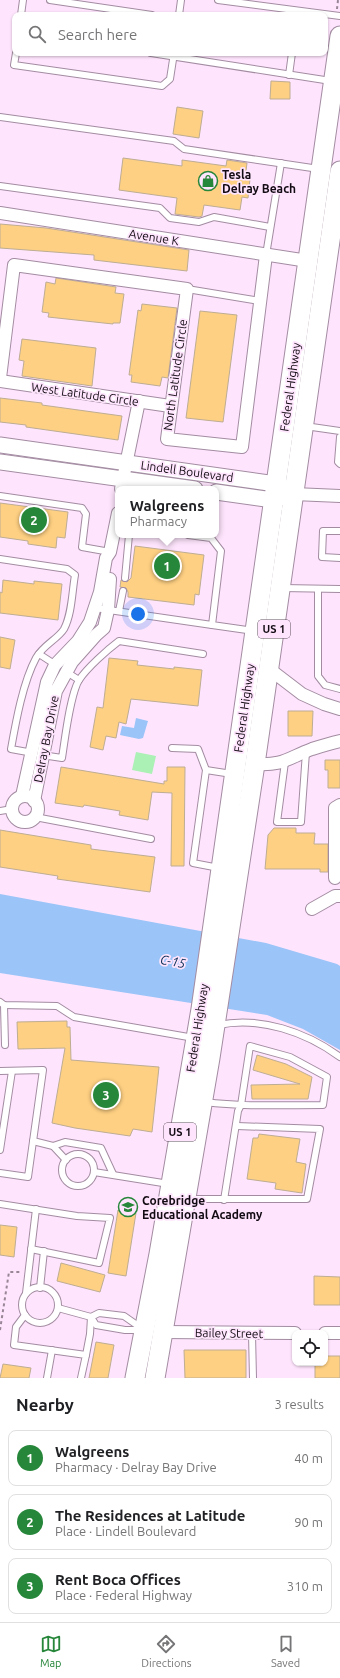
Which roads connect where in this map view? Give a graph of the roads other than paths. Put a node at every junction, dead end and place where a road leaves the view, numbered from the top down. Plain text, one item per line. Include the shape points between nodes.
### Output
1 (23, 0) edge
2 (50, 0) edge
3 (181, 0) edge
4 (218, 0) edge
5 (21, 12) edge
6 (132, 12) edge
7 (179, 12) edge
8 (292, 12) edge
9 (328, 15) edge
10 (340, 16) edge
11 (340, 36) edge
12 (16, 56) edge
13 (174, 56) edge
14 (180, 56) edge
15 (292, 56) edge
16 (289, 75) junction
17 (333, 82) junction
18 (0, 117) edge
19 (281, 163) junction
20 (321, 169) junction
21 (340, 171) edge
22 (0, 186) edge
23 (315, 211) junction
24 (0, 213) edge
25 (270, 227) junction
26 (333, 243) junction
27 (266, 255) junction
28 (308, 261) junction
29 (187, 289) junction
30 (260, 300) junction
31 (0, 378) edge
32 (0, 381) edge
33 (139, 402) junction
34 (170, 406) junction
35 (304, 426) junction
36 (340, 431) edge
37 (340, 437) edge
38 (0, 445) edge
39 (0, 462) edge
40 (126, 462) junction
41 (340, 464) edge
42 (122, 484) edge
43 (151, 486) edge
44 (219, 492) edge
45 (275, 492) junction
46 (294, 494) junction
47 (0, 496) edge
48 (340, 496) edge
49 (115, 530) edge
50 (340, 531) edge
51 (129, 538) edge
52 (211, 538) edge
53 (110, 552) junction
54 (340, 558) edge
55 (0, 559) edge
56 (124, 578) dead end
57 (280, 588) junction
58 (318, 589) junction
59 (340, 589) edge
60 (123, 591) dead end
61 (95, 608) junction
62 (113, 610) junction
63 (212, 625) junction
64 (255, 631) junction
65 (39, 654) junction
66 (203, 654) dead end
67 (60, 668) junction
68 (268, 668) junction
69 (79, 680) junction
70 (340, 689) edge
71 (340, 709) edge
72 (240, 731) junction
73 (340, 741) edge
74 (172, 748) dead end
75 (306, 752) junction
76 (37, 754) junction
77 (285, 762) junction
78 (255, 764) junction
79 (206, 770) junction
80 (234, 774) junction
81 (22, 796) junction
82 (34, 801) junction
83 (248, 805) junction
84 (340, 805) edge
85 (6, 810) edge
86 (35, 817) junction
87 (151, 839) dead end
88 (221, 868) junction
89 (335, 878) dead end
90 (340, 896) edge
91 (312, 909) dead end
92 (221, 929) junction
93 (2, 1004) edge
94 (205, 1022) junction
95 (5, 1045) dead end
96 (340, 1057) edge
97 (0, 1071) edge
98 (12, 1071) junction
99 (203, 1102) junction
100 (241, 1104) junction
101 (237, 1126) junction
102 (33, 1141) junction
103 (53, 1146) junction
104 (0, 1150) edge
105 (66, 1160) junction
106 (94, 1172) junction
107 (0, 1173) edge
108 (113, 1174) junction
109 (171, 1184) junction
110 (186, 1199) junction
111 (224, 1200) junction
112 (0, 1204) edge
113 (36, 1209) junction
114 (31, 1249) junction
115 (44, 1251) junction
116 (159, 1254) junction
117 (40, 1288) junction
118 (26, 1293) junction
119 (58, 1308) junction
120 (25, 1315) junction
121 (90, 1317) junction
122 (144, 1330) junction
123 (163, 1332) junction
124 (292, 1333) edge
125 (328, 1333) edge
126 (340, 1333) edge
127 (252, 1334) junction
128 (52, 1350) junction
129 (86, 1355) junction
130 (155, 1374) edge
131 (47, 1378) edge
132 (81, 1378) edge
133 (135, 1378) edge
134 (253, 1378) edge

1 - 5 lane
2 - 6 lane
3 - 7 lane
4 - 8 lane
9 - 10 lane
11 - 17 main road, Federal Highway / US 1
12 - 13 lane via 14,65 162,86 170,79
14 - 16 lane
15 - 16 lane
16 - 17 lane
17 - 20 main road, Federal Highway / US 1
18 - 19 lane via 174,141 184,148
19 - 20 lane
19 - 25 lane
20 - 23 main road, Federal Highway / US 1
21 - 26 main road, Federal Highway / US 1
22 - 25 lane via 160,208 170,218 199,222 214,217
23 - 26 main road via 321,235
23 - 28 main road, Federal Highway / US 1
24 - 27 street, Avenue K
25 - 27 lane
26 - 35 main road, Federal Highway / US 1
27 - 28 street, Avenue K
27 - 30 street, North Latitude Circle
28 - 45 main road, Federal Highway / US 1
29 - 30 lane
29 - 31 street via 14,266
29 - 34 street, North Latitude Circle
30 - 34 street, North Latitude Circle via 242,447 167,439
32 - 33 street, West Latitude Circle
33 - 34 street, West Latitude Circle
33 - 40 street
35 - 36 lane
35 - 46 main road, Federal Highway / US 1
37 - 41 lane
38 - 40 street, Lindell Boulevard
39 - 42 street, Lindell Boulevard
40 - 42 street
40 - 45 street, Lindell Boulevard
42 - 43 street, Lindell Boulevard
44 - 45 street, Lindell Boulevard
45 - 46 street, Lindell Boulevard
45 - 64 main road, Federal Highway / US 1
46 - 48 street
46 - 57 main road, Federal Highway / US 1
47 - 53 lane via 82,508 86,514 82,547
49 - 53 street, Delray Bay Drive
50 - 54 lane via 323,531 322,557
51 - 56 lane
52 - 63 lane via 222,551
53 - 61 street, Delray Bay Drive via 106,558
53 - 62 street, Delray Bay Drive via 112,559 108,593
55 - 65 lane via 67,569 75,575 64,630
57 - 58 lane
57 - 68 main road, Federal Highway / US 1
58 - 59 lane
58 - 70 lane via 318,676 325,685
60 - 62 lane
61 - 62 lane
61 - 67 street, Delray Bay Drive via 90,622
62 - 63 lane
62 - 67 street, Delray Bay Drive via 104,628
63 - 64 lane
64 - 72 main road, Federal Highway / US 1
65 - 67 lane
65 - 76 lane via 28,677 11,749
66 - 69 lane via 119,641
67 - 69 lane
67 - 76 street, Delray Bay Drive via 56,691
68 - 71 street via 302,694
68 - 78 main road, Federal Highway / US 1
69 - 76 lane via 62,758
72 - 78 main road via 245,750
72 - 80 main road, Federal Highway / US 1
73 - 75 street
74 - 79 lane via 198,749
75 - 77 street
75 - 77 lane via 301,822 277,822
76 - 81 street, Delray Bay Drive
76 - 82 street, Delray Bay Drive
77 - 78 street
78 - 83 main road, Federal Highway / US 1
79 - 80 lane
79 - 88 lane via 193,863
80 - 83 main road via 243,785
80 - 88 main road, Federal Highway / US 1
81 - 82 street, Delray Bay Drive
81 - 85 street, Delray Bay Drive
82 - 86 street, Delray Bay Drive via 38,809
83 - 92 main road, Federal Highway / US 1
84 - 89 street via 334,812
85 - 86 street, Delray Bay Drive via 18,820 27,822
86 - 87 lane
88 - 92 main road, Federal Highway / US 1
90 - 91 street via 335,896
92 - 94 main road, Federal Highway / US 1
93 - 94 lane via 57,1006 74,1017
93 - 95 lane
94 - 96 lane via 272,1025 317,1043
94 - 99 main road, Federal Highway / US 1
94 - 109 main road, Federal Highway / US 1
97 - 98 lane
98 - 102 lane via 43,1070
98 - 104 lane
99 - 100 lane
99 - 110 main road, Federal Highway / US 1
100 - 100 lane via 250,1046 290,1057 327,1077 323,1105
100 - 101 lane
101 - 111 lane
101 - 111 lane via 320,1129 307,1199
102 - 103 lane
102 - 107 lane via 28,1177
103 - 105 lane
103 - 108 lane via 65,1142 101,1148
105 - 106 lane via 75,1155 84,1156 92,1162
105 - 106 lane via 63,1174 72,1185 86,1184
106 - 108 lane
108 - 109 lane
109 - 116 main road, Federal Highway / US 1
110 - 111 lane
110 - 123 main road, Federal Highway / US 1
112 - 113 lane
113 - 114 lane
113 - 115 lane via 110,1218 99,1263
114 - 115 lane
114 - 118 lane
115 - 117 lane
116 - 122 main road, Federal Highway / US 1
116 - 123 main road via 156,1309 157,1320
117 - 118 lane
117 - 119 lane via 55,1294
118 - 120 lane via 21,1306
119 - 120 lane via 53,1317 45,1322 32,1321
119 - 121 lane
120 - 128 lane via 16,1327 14,1345
121 - 122 lane via 96,1325
121 - 122 lane via 99,1313 124,1316
121 - 129 lane
122 - 130 main road via 151,1346
122 - 133 main road, Federal Highway / US 1
123 - 127 street, Bailey Street
123 - 130 main road, Federal Highway / US 1
124 - 127 street, Bailey Street
125 - 126 street
127 - 134 lane
128 - 129 lane
128 - 131 lane
129 - 132 lane

